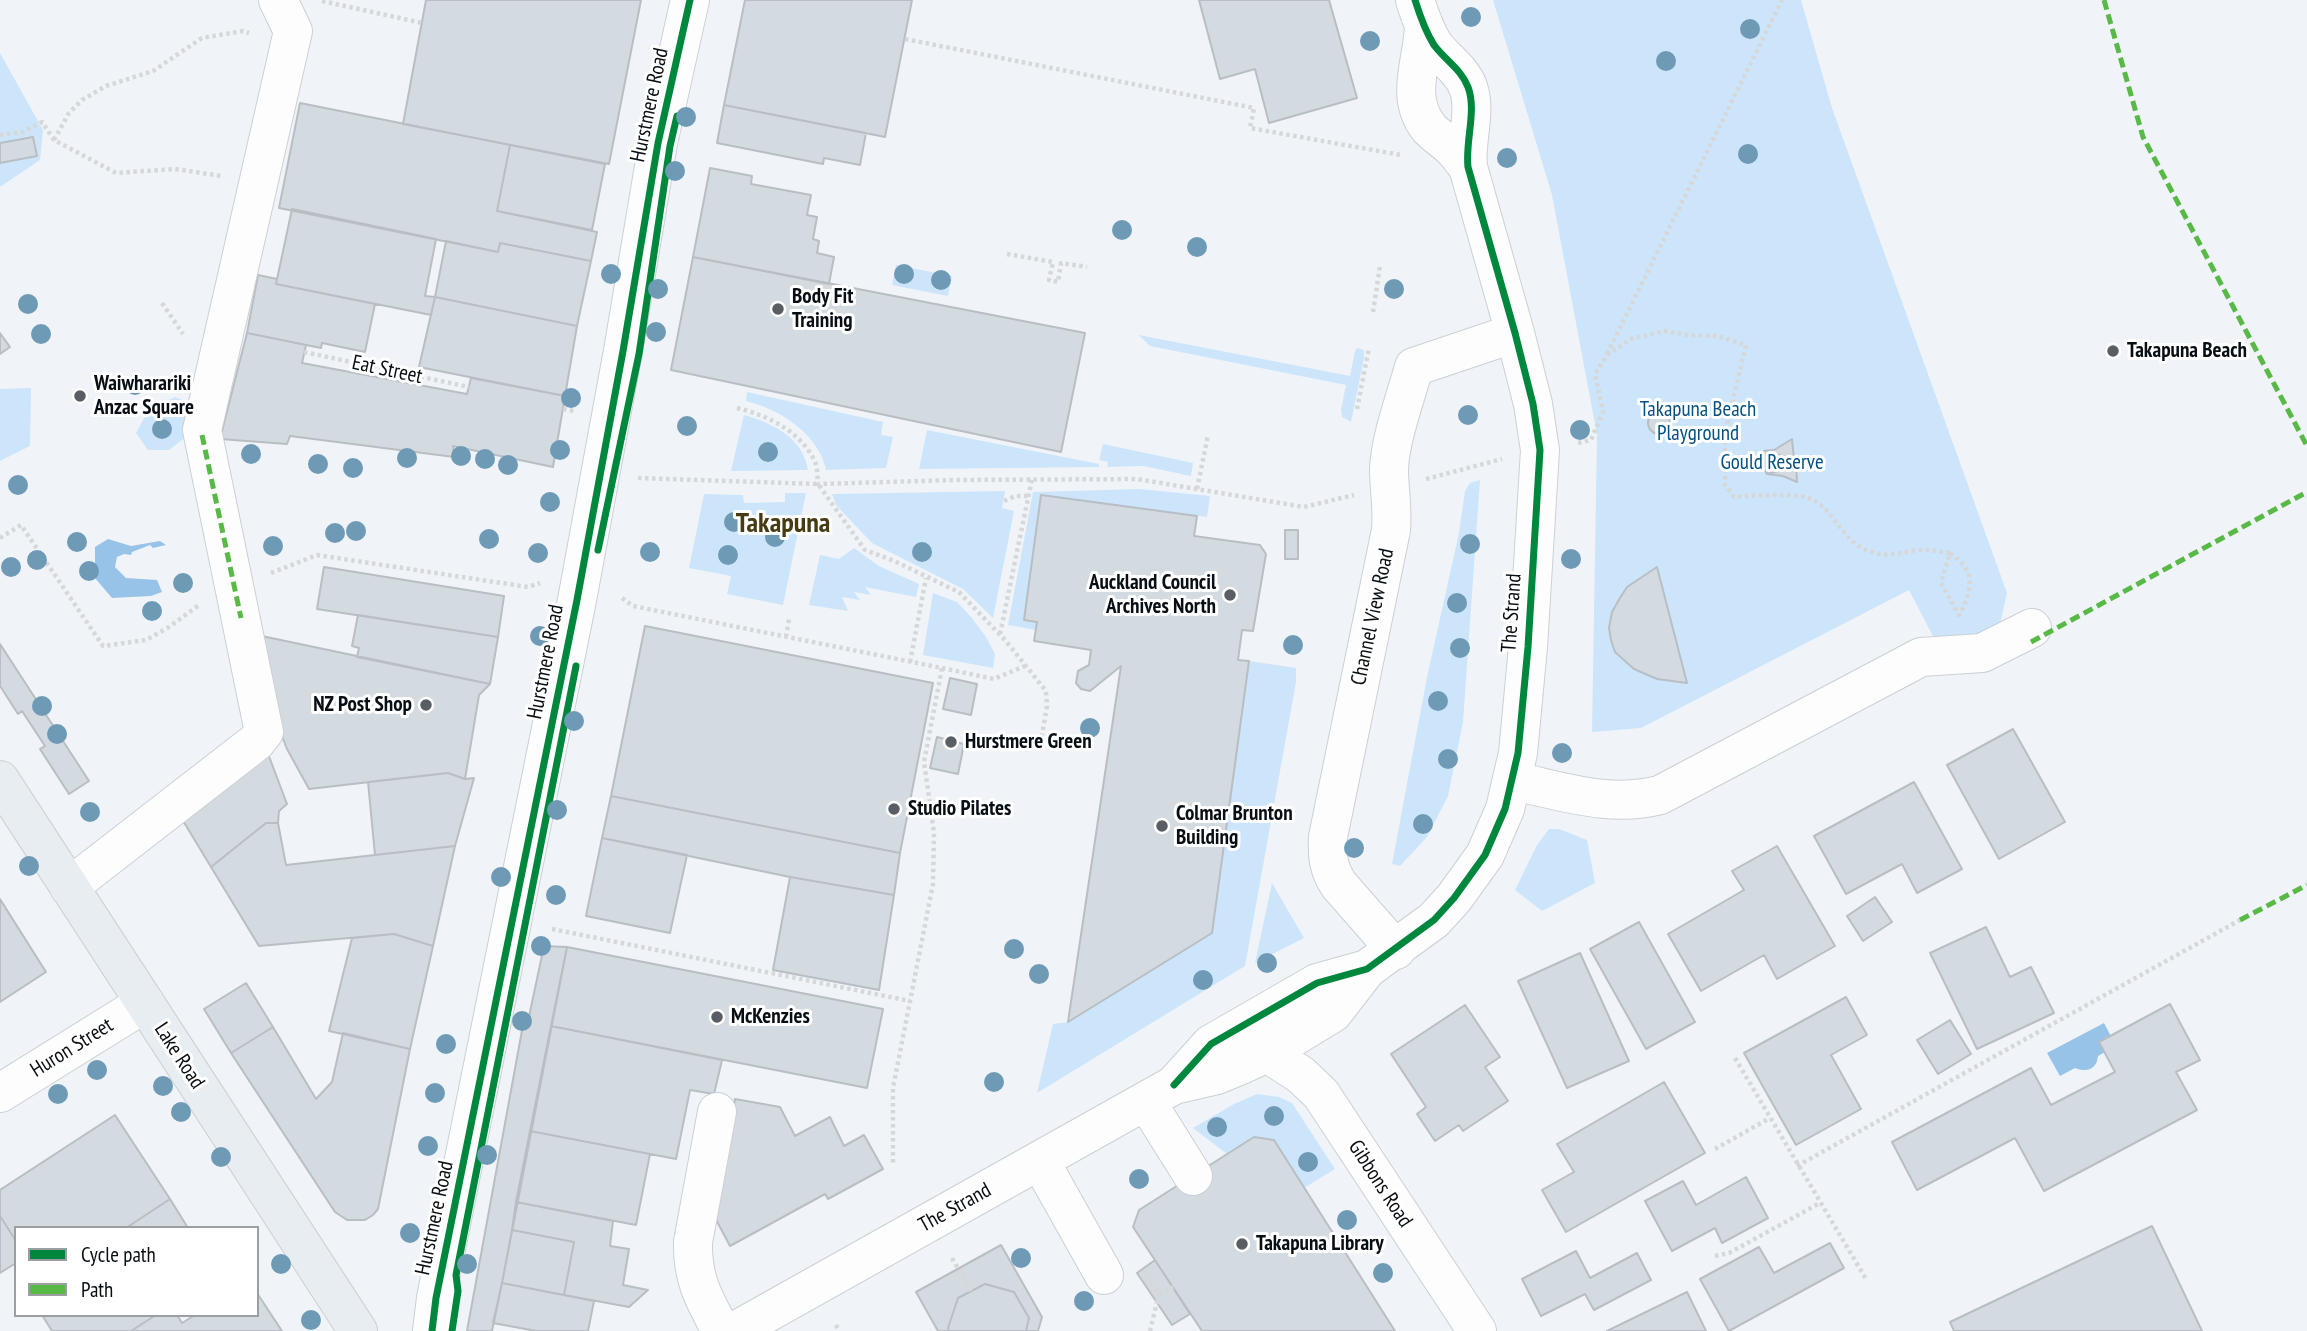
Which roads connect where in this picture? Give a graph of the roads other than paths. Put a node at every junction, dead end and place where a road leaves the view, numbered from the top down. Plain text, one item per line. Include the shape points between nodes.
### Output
1 (690, 0) edge
2 (284, 12) edge
3 (1420, 13) edge
4 (1468, 167) junction
5 (1515, 334) junction
6 (2032, 628) dead end
7 (0, 780) edge
8 (1513, 781) junction
9 (69, 887) junction
10 (1381, 960) junction
11 (145, 1003) junction
12 (1267, 1053) junction
13 (0, 1093) edge
14 (1160, 1093) junction
15 (717, 1112) dead end
16 (1040, 1160) junction
17 (1193, 1176) dead end
18 (1104, 1275) dead end
19 (358, 1331) edge
20 (432, 1331) edge
21 (721, 1331) edge
22 (735, 1331) edge
23 (1477, 1331) edge

1 - 20 street, Hurstmere Road via 658,143 577,600
2 - 9 street via 293,31 202,435 264,732 256,743
3 - 4 street, The Strand via 1434,44 1469,88
3 - 4 street, The Strand via 1423,45 1415,97 1430,129
4 - 5 street, The Strand
5 - 8 street, The Strand via 1540,450 1528,647
5 - 10 street, Channel View Road via 1414,367 1389,468 1391,530 1327,859
6 - 8 street via 1982,653 1921,657 1660,795 1605,801
7 - 9 main road, Lake Road
8 - 10 street, The Strand via 1485,855 1454,898 1434,920
9 - 11 main road, Lake Road
10 - 12 street, The Strand via 1334,1013
10 - 14 street, The Strand via 1317,983 1211,1044
11 - 13 street, Huron Street
11 - 19 main road, Lake Road
12 - 14 street, The Strand
12 - 23 street, Gibbons Road via 1321,1094
14 - 16 street, The Strand
14 - 17 street
15 - 21 street via 692,1260 701,1293
16 - 18 street
16 - 22 street, The Strand

